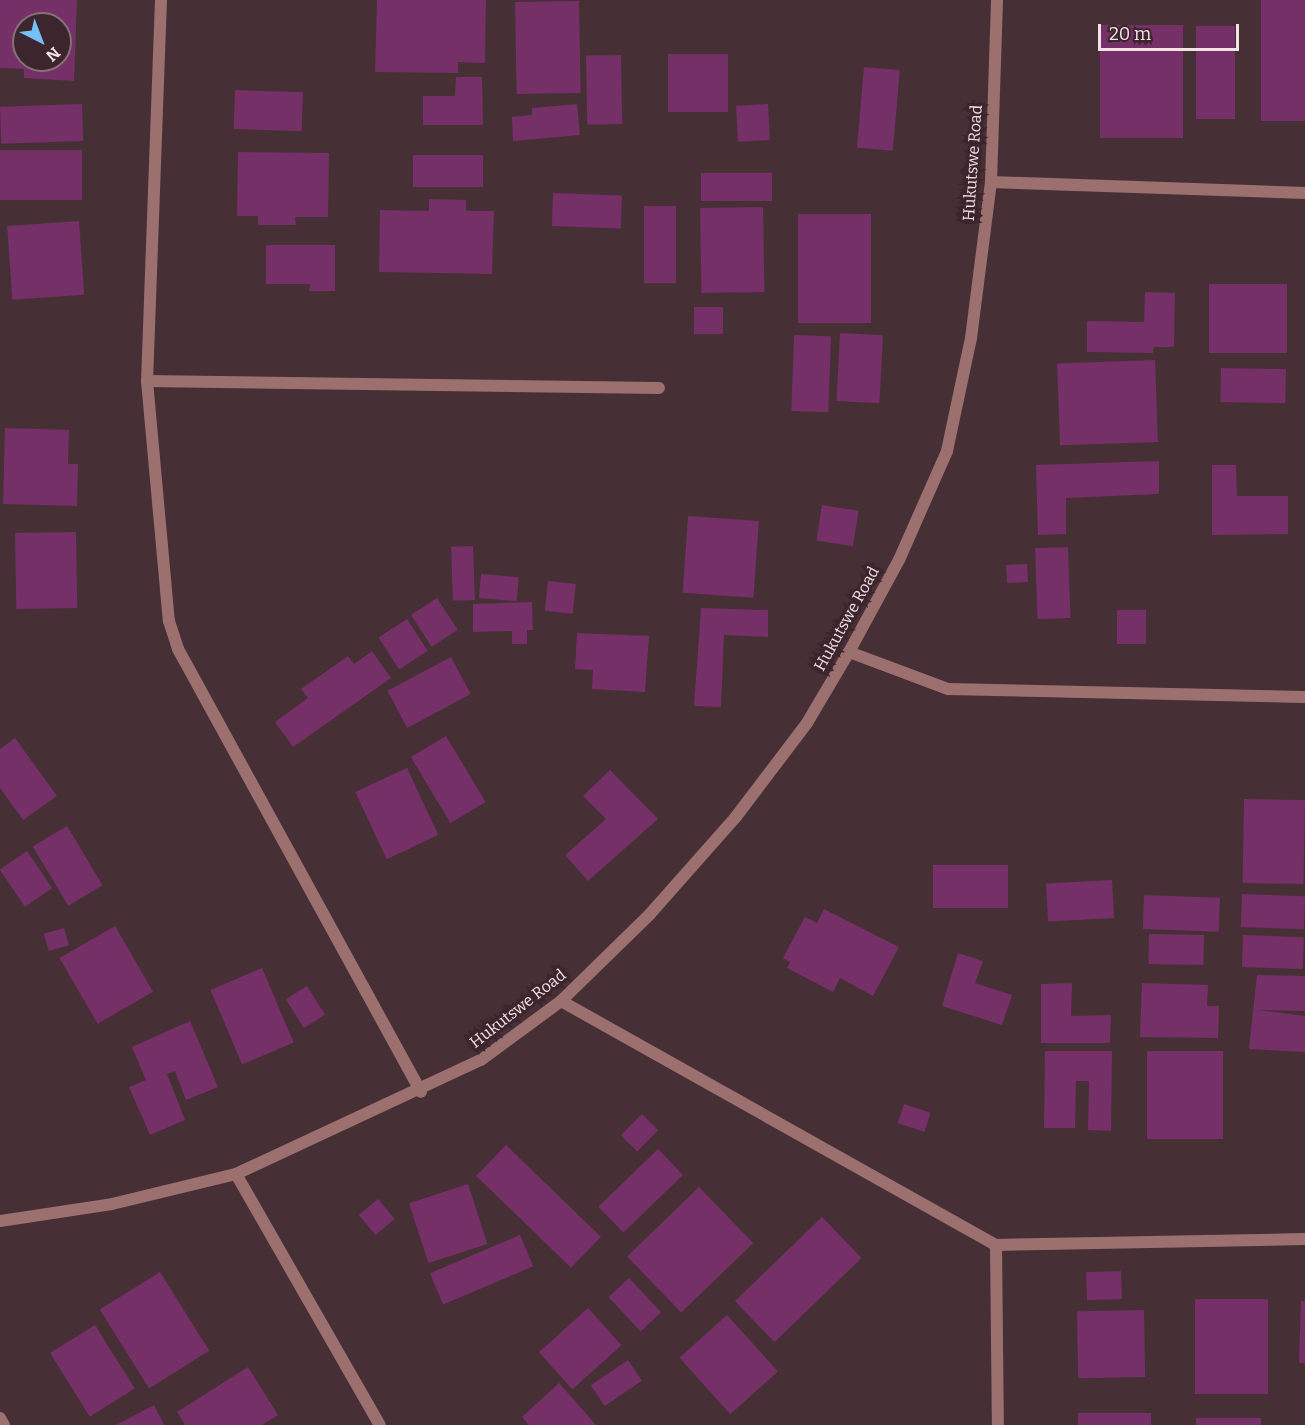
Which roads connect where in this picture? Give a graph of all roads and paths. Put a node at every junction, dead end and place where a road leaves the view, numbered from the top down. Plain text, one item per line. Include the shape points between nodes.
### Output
1 (161, 0) edge
2 (997, 0) edge
3 (991, 182) junction
4 (1305, 193) edge
5 (147, 381) junction
6 (659, 388) dead end
7 (849, 652) junction
8 (1305, 697) edge
9 (561, 1001) junction
10 (421, 1092) junction
11 (236, 1174) junction
12 (0, 1221) edge
13 (1305, 1239) edge
14 (996, 1245) junction
15 (0, 1418) edge
16 (4, 1425) edge
17 (380, 1425) edge
18 (998, 1425) edge

1 - 5 street
2 - 3 street, Hukutswe Road
3 - 4 street
3 - 7 street, Hukutswe Road via 970,338 946,451 899,560
5 - 6 street
5 - 10 street via 163,582 178,649
7 - 8 street via 948,689
7 - 9 street, Hukutswe Road via 807,723 735,818 650,914
9 - 10 street, Hukutswe Road via 481,1060
9 - 14 street
10 - 11 street, Hukutswe Road
11 - 12 street, Hukutswe Road via 112,1204
11 - 17 street
13 - 14 street
14 - 18 street
15 - 16 street

